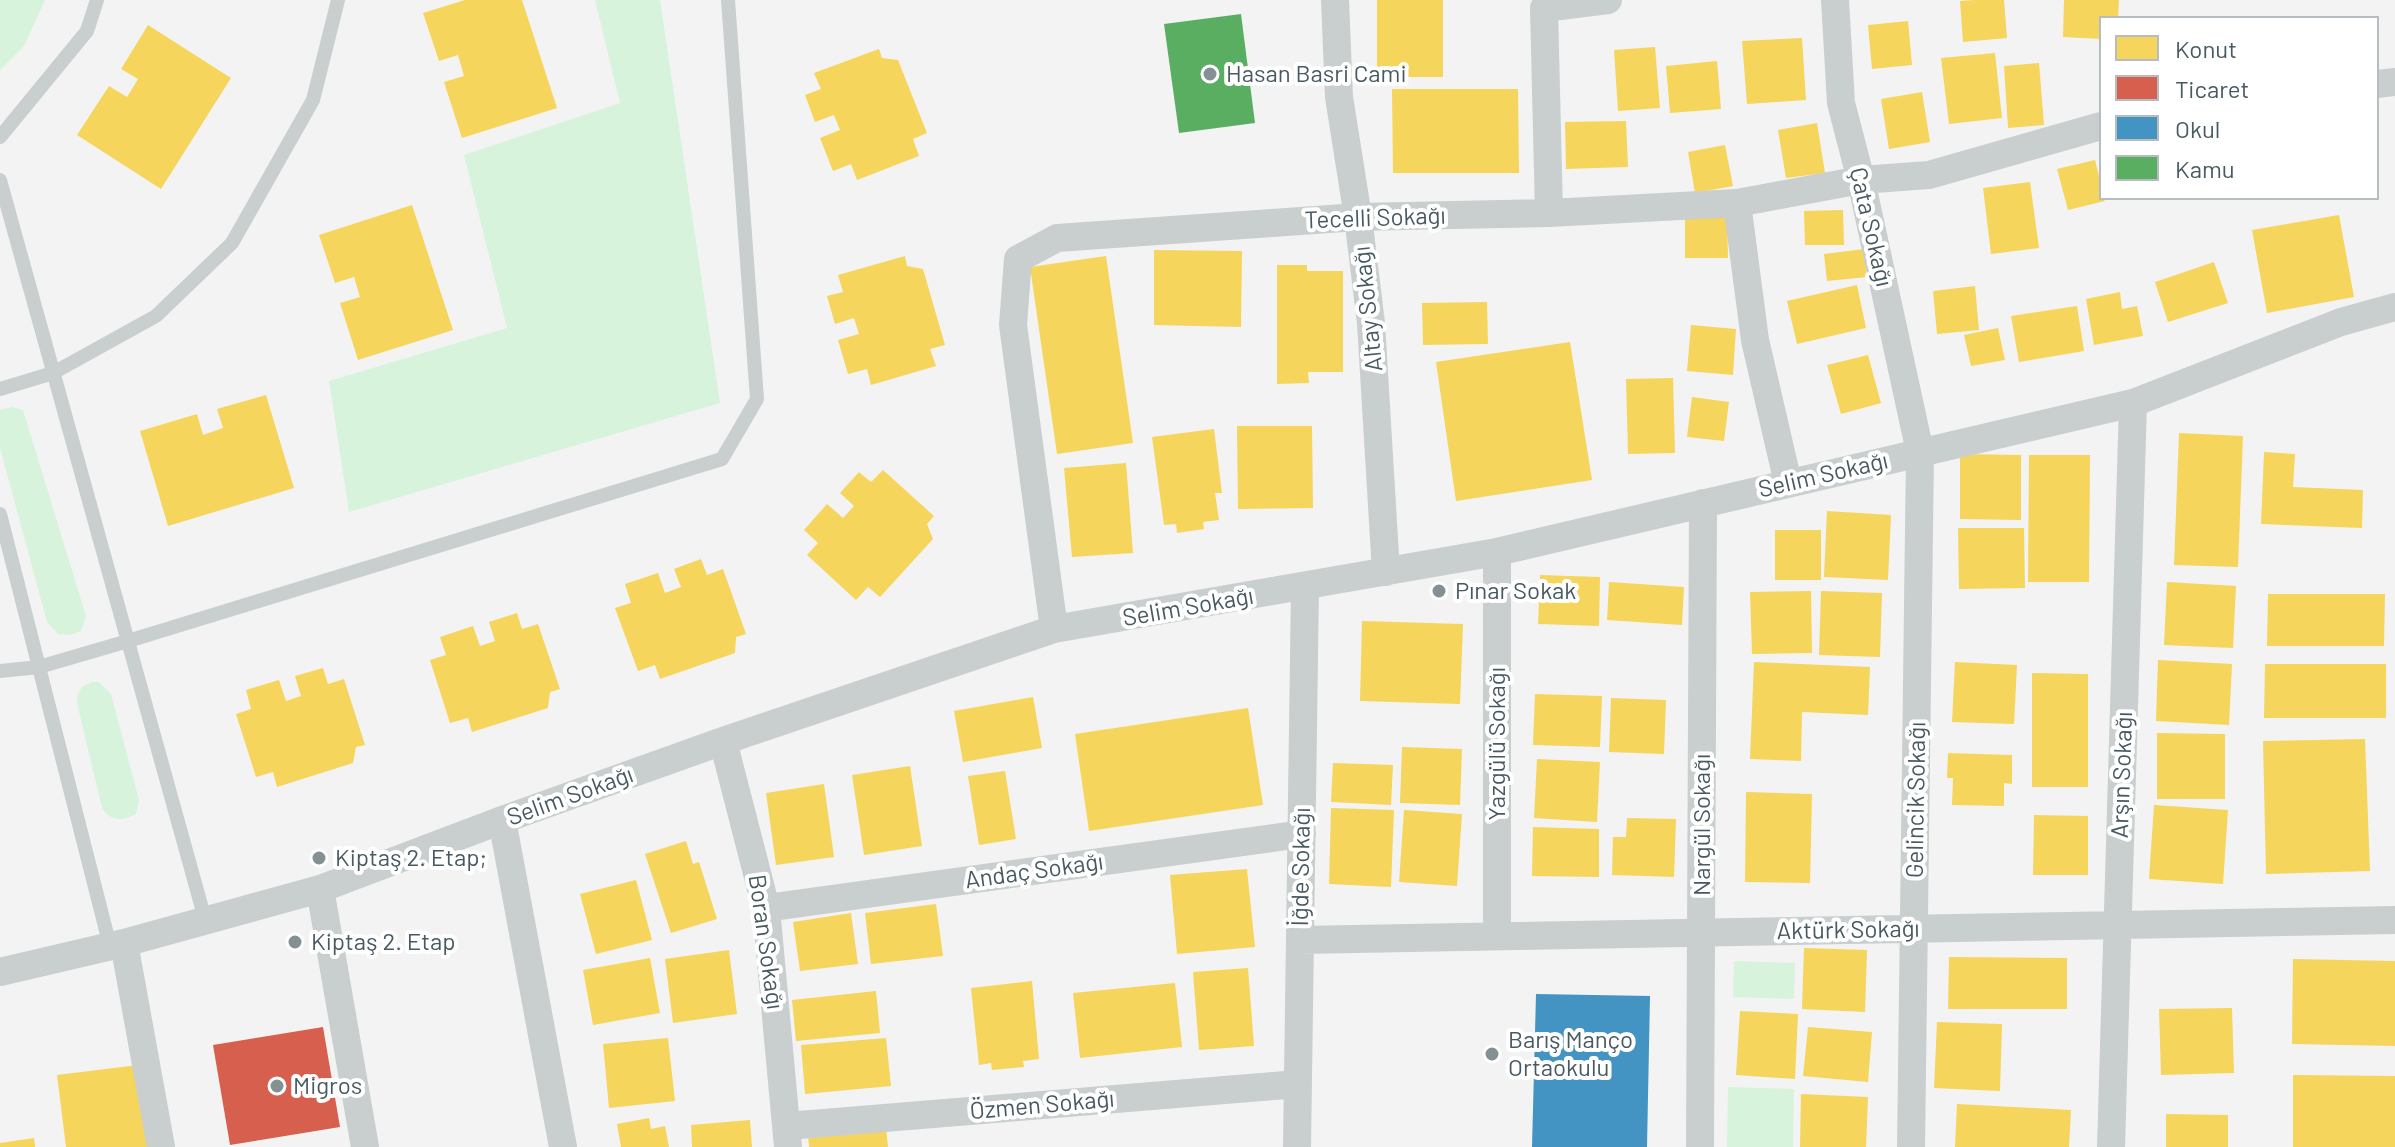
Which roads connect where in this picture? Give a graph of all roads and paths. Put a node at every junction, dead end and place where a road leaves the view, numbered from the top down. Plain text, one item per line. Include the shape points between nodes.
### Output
1 (97, 0) edge
2 (338, 0) edge
3 (728, 0) edge
4 (1335, 0) edge
5 (1608, 0) edge
6 (1835, 0) edge
7 (2099, 127) edge
8 (0, 137) edge
9 (0, 180) edge
10 (1861, 180) junction
11 (1737, 203) junction
12 (1549, 213) junction
13 (1358, 217) junction
14 (2395, 307) edge
15 (53, 373) junction
16 (0, 389) edge
17 (2133, 403) junction
18 (1920, 452) junction
19 (1788, 483) junction
20 (1703, 503) junction
21 (0, 514) edge
22 (1497, 552) junction
23 (1386, 572) junction
24 (1305, 587) junction
25 (1054, 629) junction
26 (128, 641) junction
27 (39, 667) junction
28 (0, 671) edge
29 (723, 741) junction
30 (502, 820) junction
31 (1302, 834) junction
32 (320, 889) junction
33 (766, 908) junction
34 (205, 919) junction
35 (2395, 920) edge
36 (2118, 925) junction
37 (1914, 929) junction
38 (1701, 933) junction
39 (1497, 936) junction
40 (1300, 940) junction
41 (117, 944) junction
42 (0, 972) edge
43 (1298, 1084) junction
44 (787, 1137) edge
45 (161, 1147) edge
46 (365, 1147) edge
47 (563, 1147) edge
48 (1297, 1147) edge
49 (1700, 1147) edge
50 (1911, 1147) edge
51 (2111, 1147) edge

1 - 8 lane via 87,31
2 - 15 lane via 313,100 232,243 156,316
3 - 26 lane via 757,399 722,459
4 - 13 street, Altay Sokağı via 1339,97
5 - 12 street via 1544,8
6 - 10 street, Çata Sokağı via 1841,103
7 - 10 street, Tecelli Sokağı via 1929,175
9 - 15 lane
10 - 11 street, Tecelli Sokağı
10 - 18 street, Çata Sokağı
11 - 12 street, Tecelli Sokağı
11 - 19 street via 1755,340
12 - 13 street, Tecelli Sokağı
13 - 23 street, Altay Sokağı via 1371,323
13 - 25 street, Tecelli Sokağı via 1057,238 1018,259 1013,325
14 - 17 street, Selim Sokağı via 2341,322
15 - 16 lane
15 - 26 lane
17 - 18 street, Selim Sokağı
17 - 36 street, Arşın Sokağı
18 - 19 street, Selim Sokağı
18 - 37 street, Gelincik Sokağı
19 - 20 street, Selim Sokağı
20 - 22 street, Selim Sokağı
20 - 38 street, Nargül Sokağı
21 - 27 lane
22 - 23 street, Selim Sokağı
22 - 39 street, Yazgülü Sokağı
23 - 24 street, Selim Sokağı
24 - 25 street, Selim Sokağı
24 - 31 street, İğde Sokağı
25 - 29 street, Selim Sokağı
26 - 27 lane
26 - 34 lane
27 - 28 lane
27 - 41 lane
29 - 30 street, Selim Sokağı
29 - 33 street, Boran Sokağı
30 - 32 street, Selim Sokağı
30 - 47 street
31 - 33 street, Andaç Sokağı
31 - 40 street, İğde Sokağı
32 - 34 street, Selim Sokağı
32 - 46 street
33 - 44 street, Boran Sokağı
34 - 41 street, Selim Sokağı
35 - 36 street, Aktürk Sokağı
36 - 37 street, Aktürk Sokağı
36 - 51 street, Arşın Sokağı
37 - 38 street, Aktürk Sokağı
37 - 50 street, Gelincik Sokağı
38 - 39 street, Aktürk Sokağı
38 - 49 street, Nargül Sokağı
39 - 40 street, Aktürk Sokağı
40 - 43 street, İğde Sokağı
41 - 42 street, Selim Sokağı
41 - 45 street
43 - 44 street, Özmen Sokağı
43 - 48 street, İğde Sokağı

